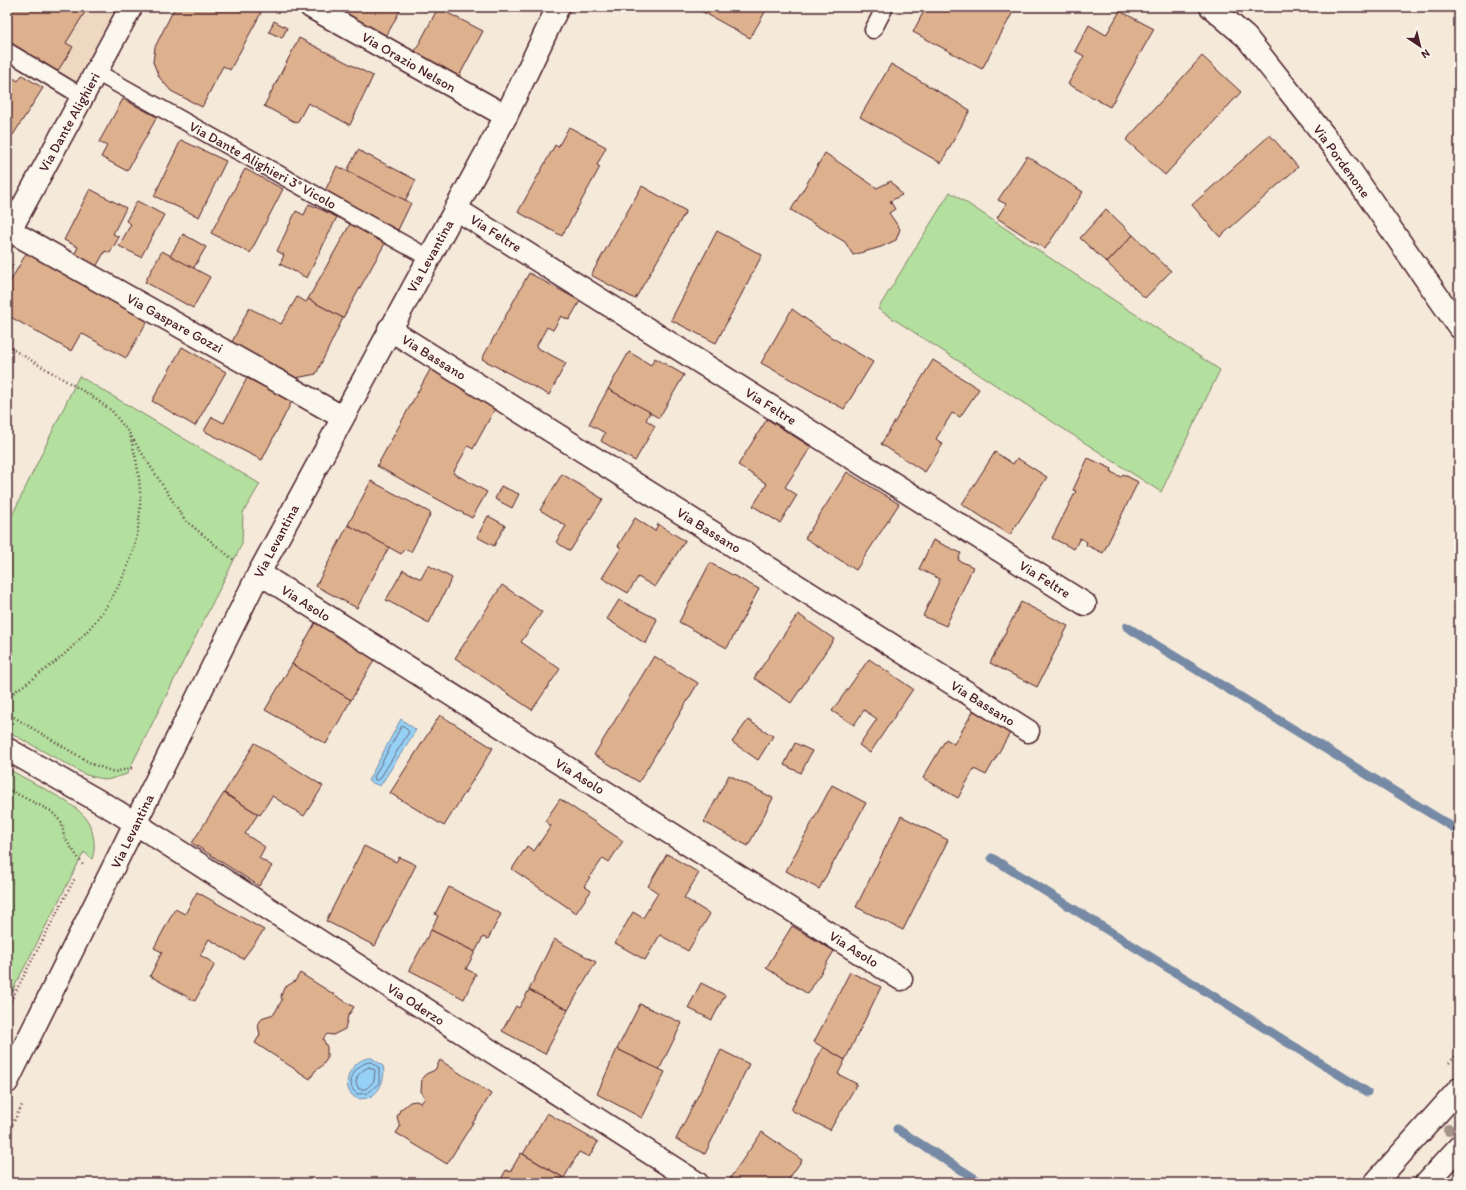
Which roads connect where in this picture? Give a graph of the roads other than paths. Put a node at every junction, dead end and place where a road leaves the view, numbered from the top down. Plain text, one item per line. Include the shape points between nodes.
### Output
1 (131, 7) edge
2 (311, 7) edge
3 (558, 7) edge
4 (885, 7) edge
5 (1211, 7) edge
6 (873, 30) dead end
7 (7, 52) edge
8 (96, 72) junction
9 (83, 97) junction
10 (506, 116) junction
11 (456, 209) junction
12 (8, 232) edge
13 (429, 258) junction
14 (1459, 327) edge
15 (389, 330) junction
16 (342, 417) junction
17 (258, 573) junction
18 (1085, 604) dead end
19 (1028, 731) dead end
20 (7, 749) edge
21 (135, 824) junction
22 (901, 979) dead end
23 (7, 1082) edge
24 (1459, 1089) edge
25 (1459, 1147) edge
26 (697, 1183) edge
27 (1375, 1183) edge
28 (1426, 1183) edge

1 - 8 street, Via Dante Alighieri
2 - 10 street, Via Orazio Nelson
3 - 10 street, Via Levantina
4 - 6 lane
5 - 14 street, Via Pordenone via 1246,37 1339,154
7 - 9 lane
8 - 9 street, Via Dante Alighieri
8 - 13 lane, Via Dante Alighieri 3° Vicolo
9 - 12 street, Via Dante Alighieri
10 - 11 street, Via Levantina
11 - 13 street, Via Levantina
11 - 18 street, Via Feltre
12 - 16 street, Via Gaspare Gozzi
13 - 15 street, Via Levantina
15 - 16 street, Via Levantina
15 - 19 street, Via Bassano
16 - 17 street, Via Levantina
17 - 21 street, Via Levantina
17 - 22 street, Via Asolo
20 - 21 street
21 - 23 street, Via Levantina
21 - 26 street, Via Oderzo
24 - 27 street
25 - 28 street

